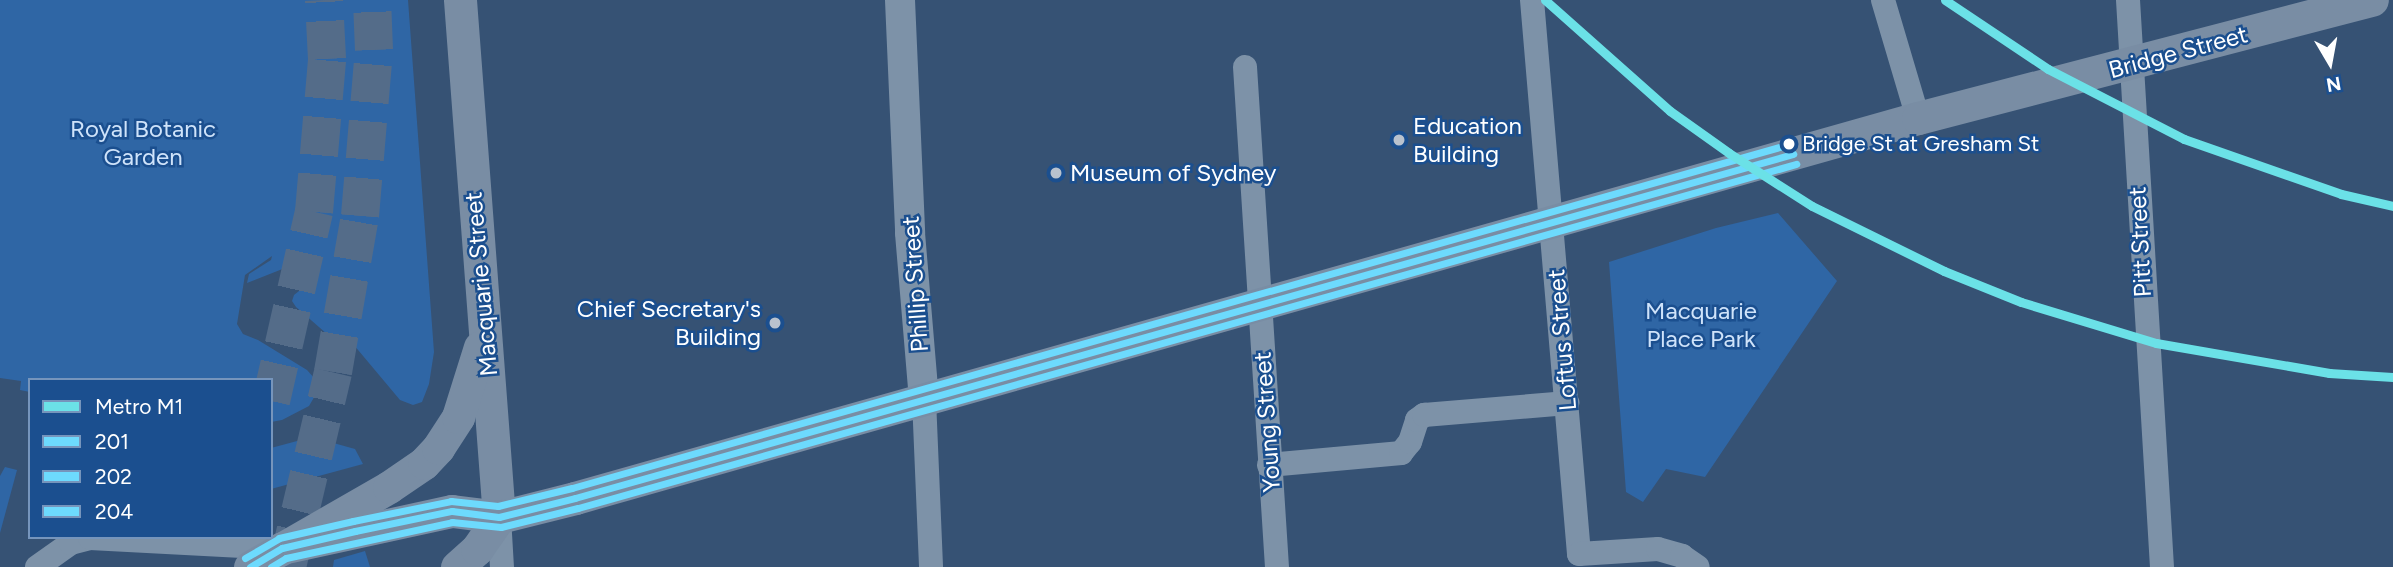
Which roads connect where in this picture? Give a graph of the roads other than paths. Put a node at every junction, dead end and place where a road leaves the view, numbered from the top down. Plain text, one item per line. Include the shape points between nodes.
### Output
1 (460, 0) edge
2 (900, 0) edge
3 (1532, 0) edge
4 (1883, 0) edge
5 (2128, 0) edge
6 (2372, 0) edge
7 (2131, 65) junction
8 (1245, 67) dead end
9 (1918, 118) junction
10 (1552, 223) junction
11 (1260, 304) junction
12 (485, 329) junction
13 (923, 399) junction
14 (1567, 403) junction
15 (1269, 465) junction
16 (499, 517) junction
17 (85, 539) edge
18 (100, 539) edge
19 (294, 558) edge
20 (37, 567) edge
21 (250, 567) edge
22 (457, 567) edge
23 (502, 567) edge
24 (931, 567) edge
25 (1277, 567) edge
26 (1698, 567) edge
27 (2162, 567) edge

1 - 12 main road, Macquarie Street
2 - 13 street, Phillip Street
3 - 10 street, Loftus Street
4 - 9 street
5 - 7 street, Pitt Street
6 - 7 main road, Bridge Street
7 - 9 main road, Bridge Street
7 - 27 street, Pitt Street
8 - 11 street, Young Street
9 - 10 main road, Bridge Street
10 - 11 main road, Bridge Street
10 - 14 street, Loftus Street
11 - 13 main road, Bridge Street
11 - 15 street, Young Street
12 - 16 main road, Macquarie Street
12 - 19 main road via 465,399 438,448 409,475
13 - 16 main road, Bridge Street
13 - 24 street, Phillip Street
14 - 15 street via 1424,415 1401,453
14 - 26 street, Loftus Street via 1579,554 1658,549
15 - 25 street, Young Street
16 - 19 main road, Bridge Street via 452,510
16 - 22 main road via 477,549
16 - 23 street, Macquarie Street
17 - 20 street via 71,542
18 - 19 street
19 - 21 main road

